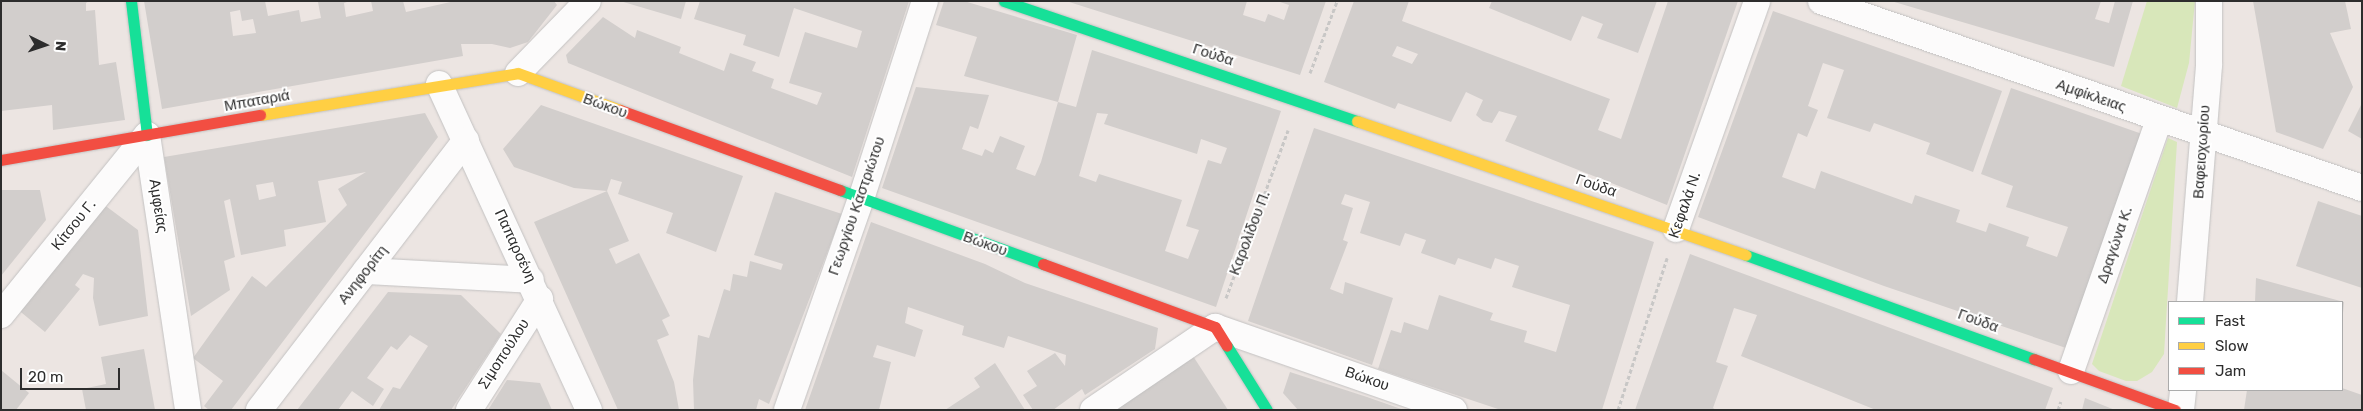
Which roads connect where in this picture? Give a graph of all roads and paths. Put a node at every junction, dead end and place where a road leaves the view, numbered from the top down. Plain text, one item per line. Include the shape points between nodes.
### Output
1 (131, 1) edge
2 (588, 1) edge
3 (925, 1) edge
4 (1004, 1) edge
5 (1337, 1) edge
6 (1758, 1) edge
7 (1821, 1) edge
8 (2209, 1) edge
9 (518, 73) junction
10 (439, 84) junction
11 (1300, 100) junction
12 (2159, 120) junction
13 (147, 135) junction
14 (2204, 135) junction
15 (466, 140) junction
16 (1, 160) edge
17 (2362, 188) edge
18 (861, 199) junction
19 (1676, 229) junction
20 (366, 271) junction
21 (535, 289) junction
22 (2190, 301) edge
23 (1, 315) edge
24 (1215, 326) junction
25 (2071, 371) junction
26 (2183, 391) edge
27 (188, 410) edge
28 (259, 410) edge
29 (468, 410) edge
30 (589, 410) edge
31 (787, 410) edge
32 (1093, 410) edge
33 (1267, 410) edge
34 (1454, 410) edge
35 (1618, 410) edge
36 (2175, 410) edge
37 (2181, 410) edge

1 - 13 street, Αμφείας
2 - 9 street
3 - 18 street, Γεωργίου Καστριώτου
4 - 11 street, Γούδα
5 - 11 path, Καρολίδου Π.
6 - 19 street, Κεφαλά Ν.
7 - 12 street, Αμφίκλειας
8 - 14 street, Βαφειοχωρίου
9 - 10 street, Μπαταριά
9 - 18 street, Βώκου
10 - 13 street, Μπαταριά
10 - 15 street, Παπαρσένη
11 - 19 street, Γούδα
11 - 24 path, Καρολίδου Π.
12 - 14 street, Αμφίκλειας
12 - 25 street, Δραγώνα Κ.
13 - 16 street, Μπαταριά
13 - 23 street, Κίτσου Γ.
13 - 27 street, Αμφείας
14 - 17 street, Αμφίκλειας
14 - 22 street, Βαφειοχωρίου
15 - 20 street, Ανηφορίτη
15 - 21 street, Παπαρσένη
18 - 24 street, Βώκου
18 - 31 street, Γεωργίου Καστριώτου
19 - 25 street, Γούδα
19 - 35 path, Κεφαλά Ν.
20 - 21 street
20 - 28 street, Ανηφορίτη
21 - 29 street, Σιμοπούλου
21 - 30 street, Παπαρσένη
24 - 32 street
24 - 33 street
24 - 34 street, Βώκου
25 - 36 street, Γούδα
26 - 37 street

